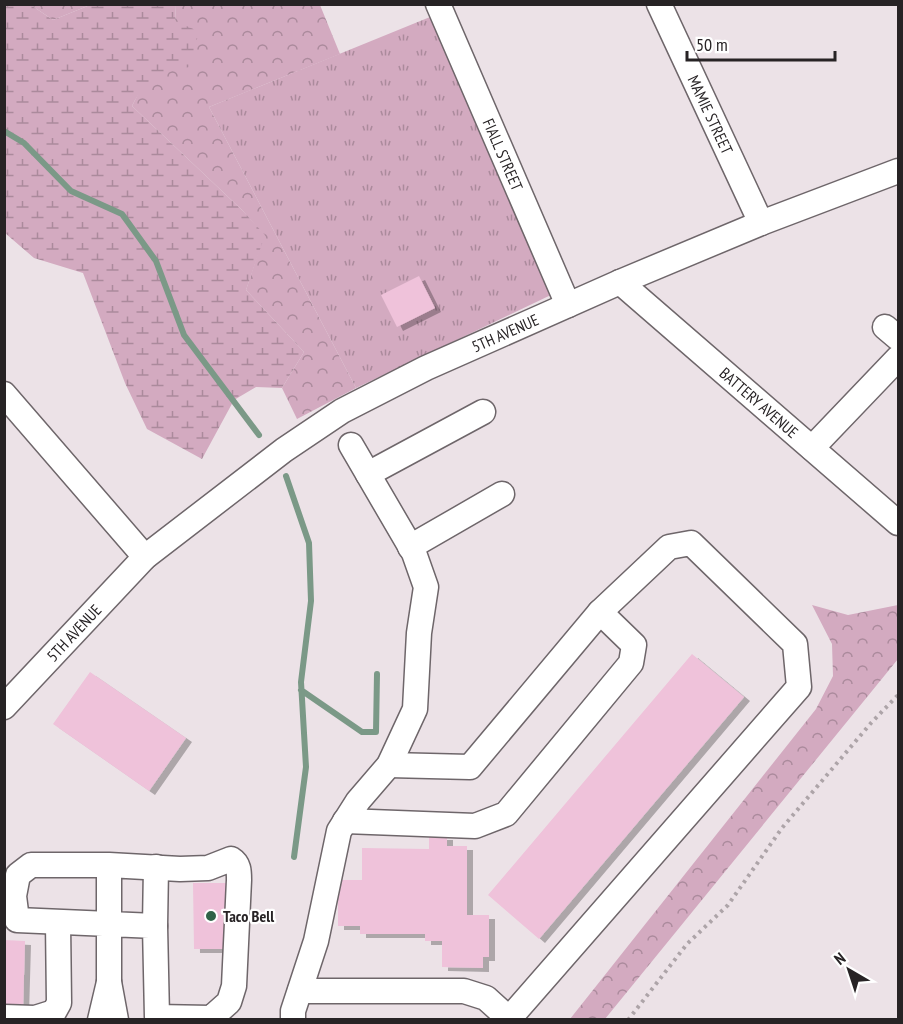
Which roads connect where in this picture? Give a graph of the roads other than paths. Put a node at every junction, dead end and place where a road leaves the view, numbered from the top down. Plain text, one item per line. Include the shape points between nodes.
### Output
1 (438, 4) edge
2 (659, 4) edge
3 (898, 171) edge
4 (761, 223) junction
5 (620, 282) junction
6 (568, 305) junction
7 (898, 358) edge
8 (4, 394) edge
9 (483, 412) dead end
10 (351, 446) dead end
11 (812, 448) junction
12 (368, 474) junction
13 (502, 494) dead end
14 (898, 523) edge
15 (410, 547) junction
16 (145, 557) junction
17 (600, 612) junction
18 (4, 707) edge
19 (389, 765) junction
20 (345, 821) junction
21 (109, 865) junction
22 (156, 867) junction
23 (11, 920) edge
24 (58, 923) junction
25 (107, 925) junction
26 (155, 926) junction
27 (109, 982) junction
28 (300, 991) junction
29 (4, 1017) edge
30 (508, 1019) edge
31 (100, 1020) edge
32 (116, 1020) edge
33 (293, 1020) edge

1 - 6 street, FIALL STREET
2 - 4 street, MAMIE STREET
3 - 4 street, 5TH AVENUE
4 - 5 street, 5TH AVENUE
5 - 6 street, 5TH AVENUE
5 - 11 street, BATTERY AVENUE
6 - 16 street, 5TH AVENUE via 426,368 342,411 284,450
7 - 11 street
8 - 16 street
9 - 12 street
10 - 12 street
11 - 14 street, BATTERY AVENUE
12 - 15 street
13 - 15 street
15 - 19 street via 426,587 415,709
16 - 18 street, 5TH AVENUE
17 - 19 street via 470,766
17 - 20 street via 634,645 631,663 506,814 475,826
17 - 30 street via 669,547 691,543 795,644 799,687
19 - 20 street
20 - 28 street via 339,831 316,941
21 - 22 street
21 - 23 street via 32,865 18,875
21 - 25 street
22 - 26 street
22 - 26 street via 208,868 231,859 236,862 239,880 234,986 229,1002 211,1018 157,1017
23 - 24 street
24 - 25 street
24 - 29 street via 59,1003 54,1012 35,1018
25 - 26 street
25 - 27 street
27 - 31 street
27 - 32 street
28 - 30 street via 464,991 486,998
28 - 33 street

